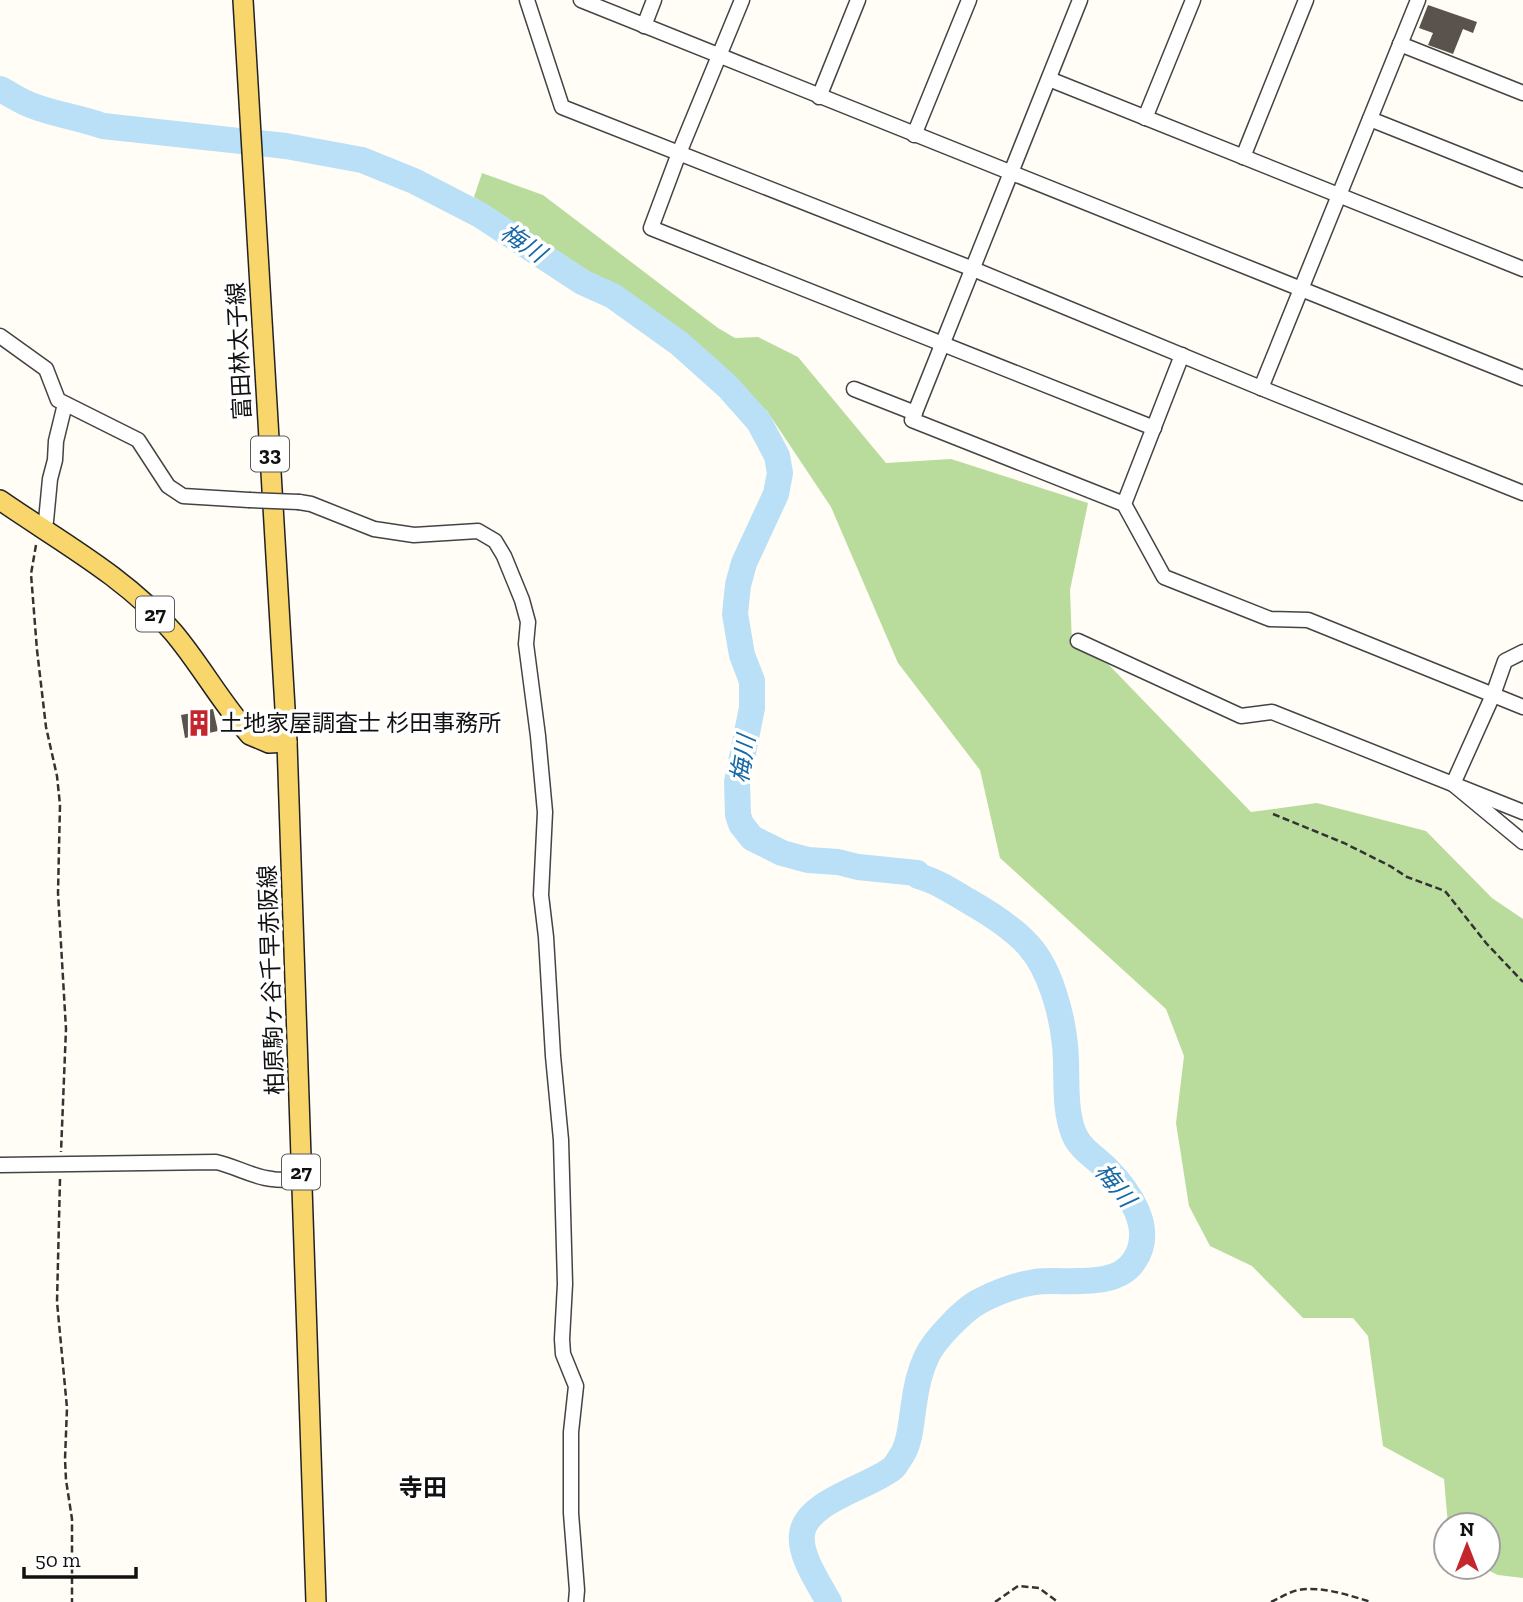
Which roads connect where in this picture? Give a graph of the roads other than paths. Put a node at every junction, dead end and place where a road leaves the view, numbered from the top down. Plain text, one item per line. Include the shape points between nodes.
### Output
1 (243, 0) edge
2 (527, 0) edge
3 (582, 0) edge
4 (654, 0) edge
5 (742, 0) edge
6 (858, 0) edge
7 (969, 0) edge
8 (1080, 0) edge
9 (1193, 0) edge
10 (1306, 0) edge
11 (1418, 0) edge
12 (644, 26) junction
13 (1401, 44) junction
14 (720, 56) junction
15 (1049, 79) junction
16 (1523, 93) edge
17 (820, 97) junction
18 (1146, 118) junction
19 (1370, 119) junction
20 (914, 135) junction
21 (679, 153) junction
22 (1243, 157) junction
23 (1012, 173) junction
24 (1523, 180) edge
25 (1339, 195) junction
26 (1523, 269) edge
27 (973, 270) junction
28 (1300, 289) junction
29 (0, 336) edge
30 (943, 344) junction
31 (1182, 355) junction
32 (1523, 379) edge
33 (855, 388) dead end
34 (1261, 388) junction
35 (65, 404) junction
36 (915, 413) junction
37 (1154, 428) junction
38 (1523, 493) edge
39 (0, 499) edge
40 (1124, 504) junction
41 (42, 528) junction
42 (1078, 641) dead end
43 (1523, 652) edge
44 (1493, 695) junction
45 (1523, 707) edge
46 (287, 742) junction
47 (1453, 784) junction
48 (1523, 812) edge
49 (1523, 842) edge
50 (0, 1164) edge
51 (302, 1179) junction
52 (316, 1602) edge
53 (576, 1602) edge

1 - 46 main road, 富田林太子線 / 33
2 - 21 street via 562,107
3 - 12 street
4 - 12 street
5 - 14 street
6 - 17 street
7 - 20 street
8 - 15 street
9 - 18 street
10 - 22 street
11 - 13 street
12 - 14 street
13 - 16 street
13 - 19 street
14 - 17 street
14 - 21 street
15 - 18 street
15 - 23 street
17 - 20 street
18 - 22 street
19 - 24 street
19 - 25 street
20 - 23 street
21 - 27 street
21 - 30 street via 651,228
22 - 25 street
23 - 27 street
23 - 28 street
25 - 26 street
25 - 28 street
27 - 30 street
27 - 31 street
28 - 32 street
28 - 34 street
29 - 35 street via 46,369 58,400
30 - 36 street
30 - 37 street
31 - 34 street
31 - 37 street
33 - 36 street
34 - 38 street
35 - 41 street
35 - 53 street, bridge via 138,440 168,486 183,496 311,504 374,529 414,536 478,531 495,541 504,556 528,622 526,643 545,812 541,895 561,1140 562,1339 576,1386 571,1432
36 - 40 street via 912,420
37 - 40 street
39 - 41 main road, 27
40 - 44 street via 1164,577 1270,618 1308,620
41 - 46 main road, 27 via 153,611 250,735 269,743
42 - 47 street via 1241,716 1272,712
43 - 44 street via 1505,661
44 - 45 street
44 - 47 street
46 - 51 main road, 柏原駒ヶ谷千早赤阪線 / 27
47 - 48 street
47 - 49 street
50 - 51 street via 216,1162 271,1180
51 - 52 main road, 柏原駒ヶ谷千早赤阪線 / 27

